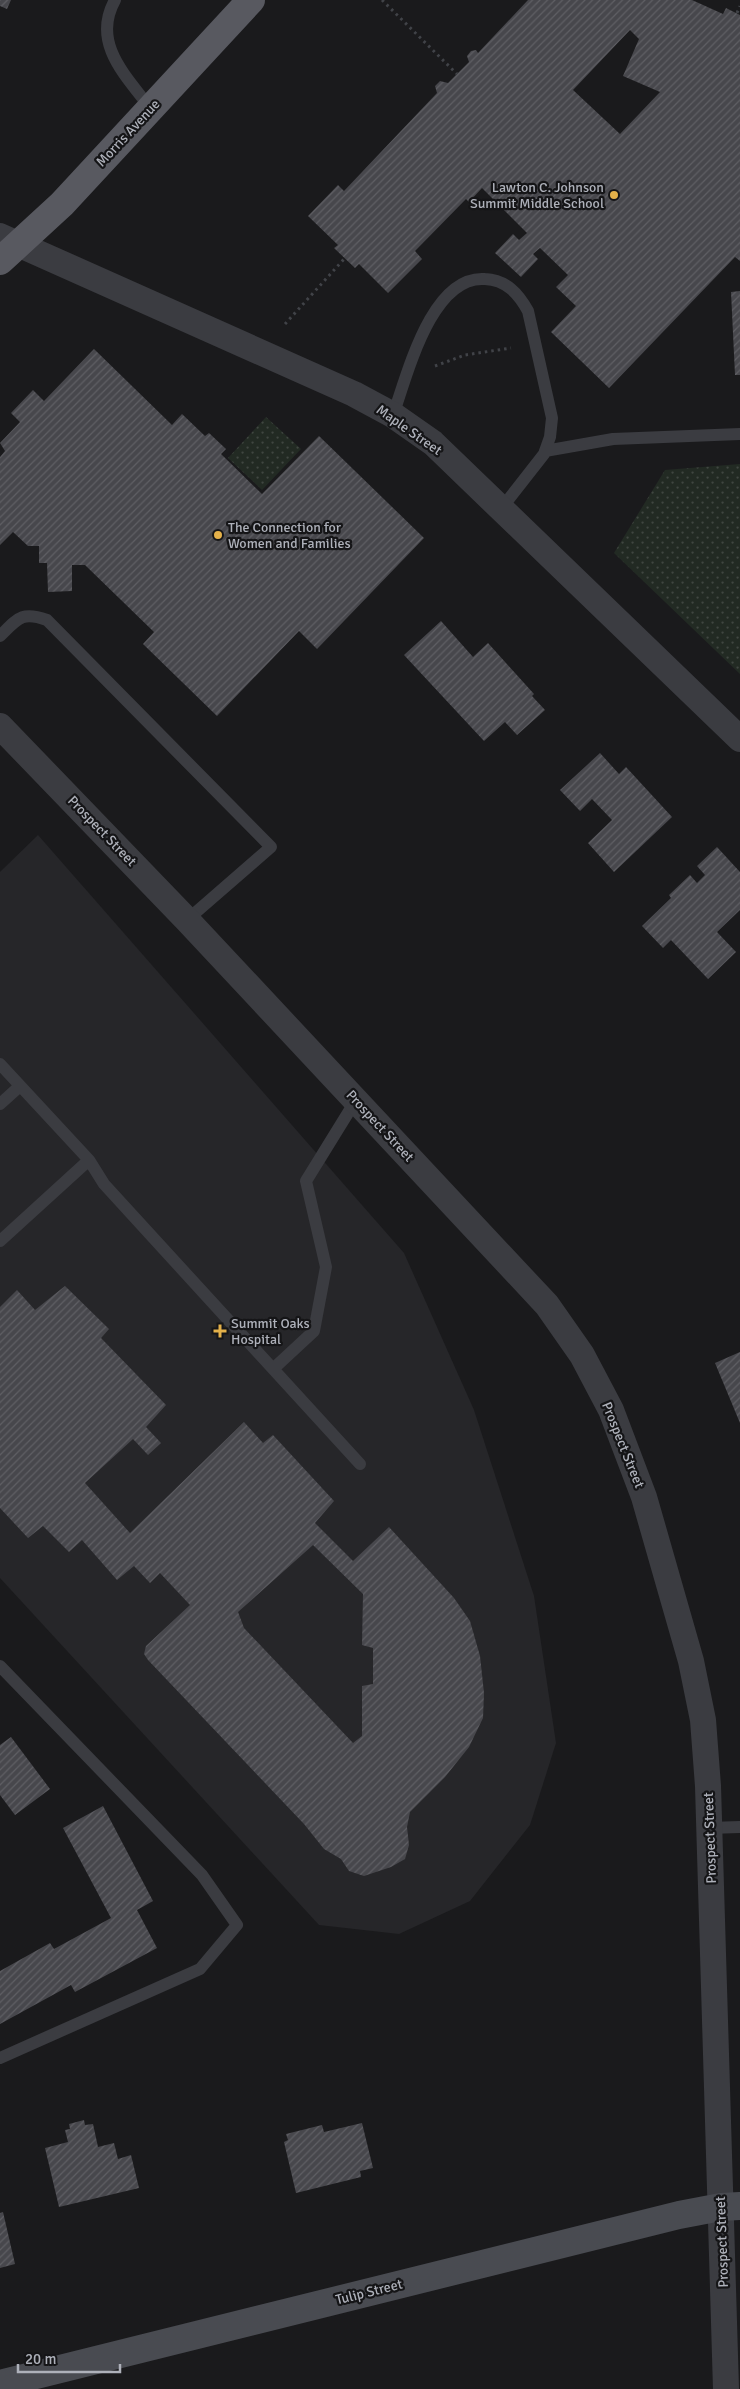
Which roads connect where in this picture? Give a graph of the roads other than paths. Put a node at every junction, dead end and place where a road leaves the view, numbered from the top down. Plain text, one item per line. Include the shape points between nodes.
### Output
1 (114, 0) edge
2 (251, 0) edge
3 (150, 109) junction
4 (6, 247) edge
5 (393, 415) junction
6 (740, 434) edge
7 (545, 451) junction
8 (501, 509) junction
9 (0, 636) edge
10 (2, 731) edge
11 (740, 739) edge
12 (187, 920) junction
13 (0, 1064) edge
14 (20, 1086) junction
15 (356, 1100) junction
16 (0, 1104) edge
17 (89, 1160) junction
18 (0, 1241) edge
19 (273, 1369) junction
20 (360, 1464) dead end
21 (0, 1666) edge
22 (740, 1827) edge
23 (709, 1828) junction
24 (0, 2058) edge
25 (730, 2206) edge
26 (0, 2384) edge
27 (726, 2389) edge

1 - 3 lane via 106,33 109,51
2 - 3 main road, Morris Avenue
3 - 4 main road, Morris Avenue via 62,204
4 - 5 street, Maple Street via 354,394
5 - 7 lane via 435,310 456,286 482,278 497,280 511,288 528,311 552,418
5 - 8 street, Maple Street via 433,444
6 - 7 lane via 613,439
7 - 8 lane
8 - 11 street, Maple Street
9 - 12 lane via 17,618 26,615 47,620 271,847
10 - 12 street, Prospect Street
12 - 15 street, Prospect Street
13 - 14 lane
14 - 16 lane
14 - 17 lane
15 - 19 lane via 306,1181 326,1267 314,1331
15 - 23 street, Prospect Street via 547,1305 582,1355 611,1410 647,1509 691,1660 703,1720
17 - 18 lane
17 - 19 lane via 104,1184
19 - 20 lane
21 - 24 lane via 202,1875 237,1926 200,1969
22 - 23 lane
23 - 25 street, Prospect Street
25 - 26 street, Tulip Street via 679,2215
25 - 27 street, Prospect Street

